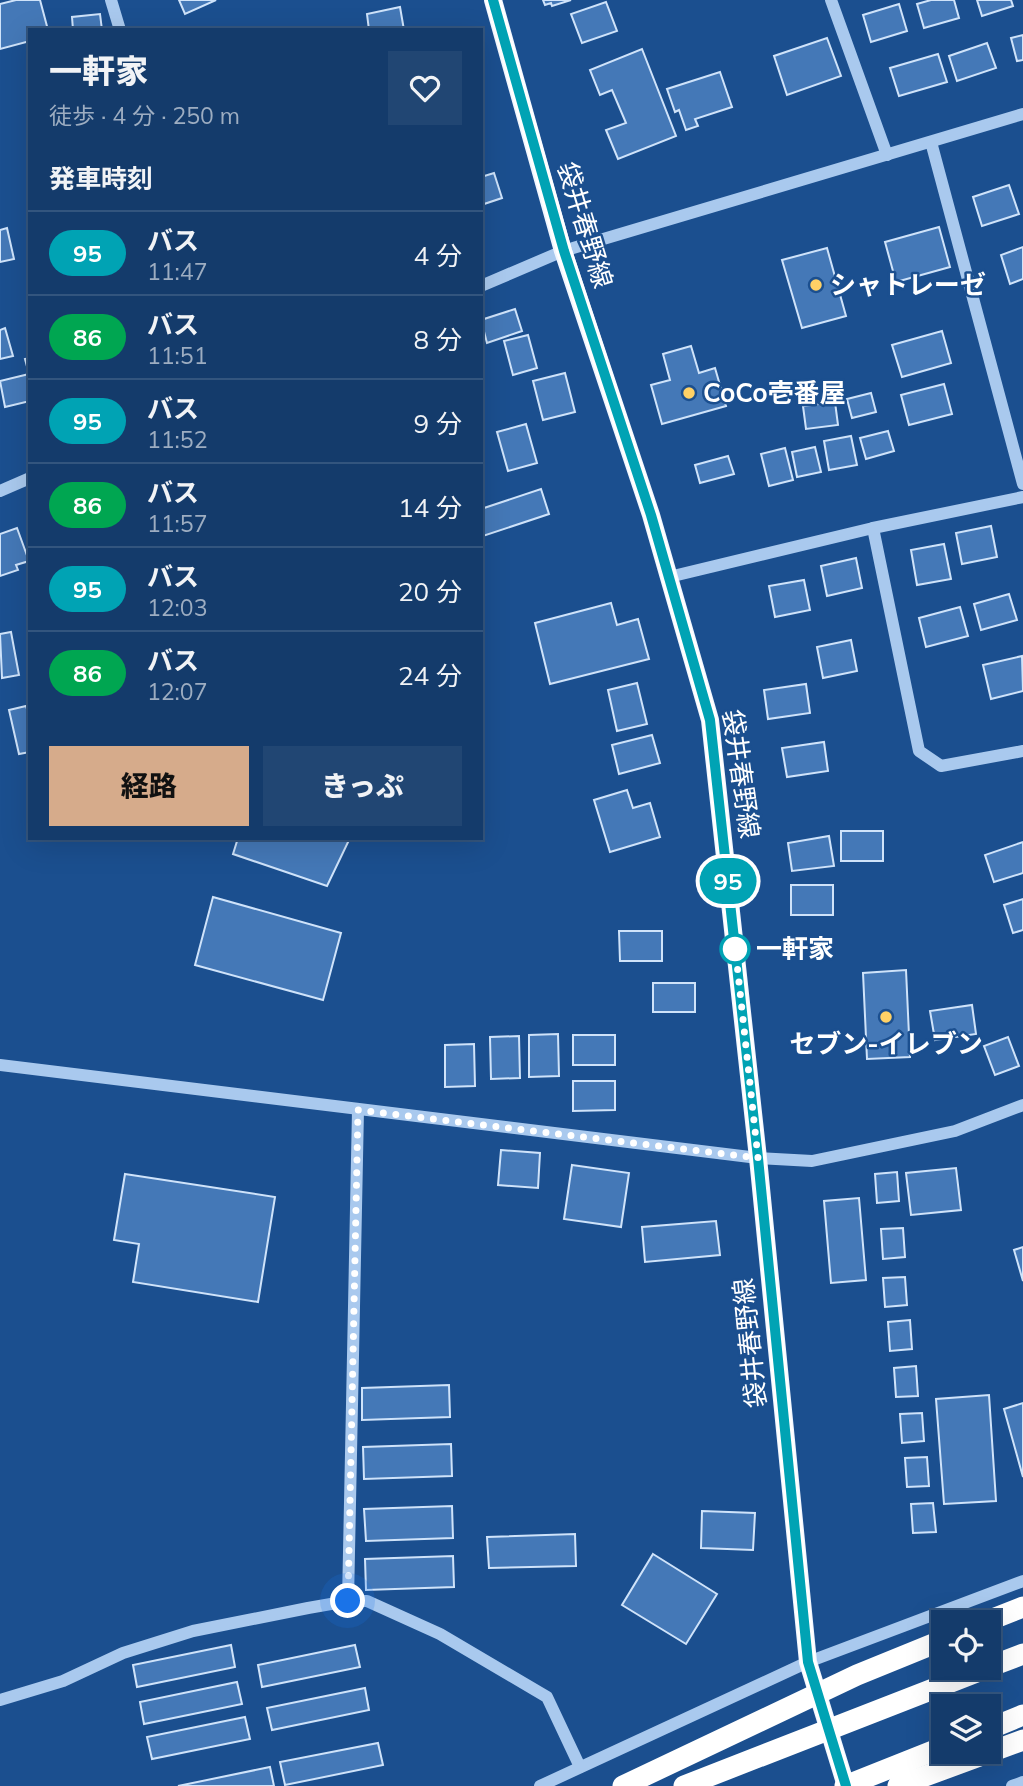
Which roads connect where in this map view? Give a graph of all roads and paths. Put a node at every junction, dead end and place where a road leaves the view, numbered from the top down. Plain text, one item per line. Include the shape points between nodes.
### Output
1 (111, 0) edge
2 (493, 0) edge
3 (831, 0) edge
4 (119, 28) edge
5 (1023, 114) edge
6 (931, 142) junction
7 (887, 155) junction
8 (564, 251) junction
9 (483, 285) edge
10 (28, 479) edge
11 (1023, 484) edge
12 (0, 491) edge
13 (1023, 497) edge
14 (873, 528) junction
15 (669, 576) junction
16 (1023, 751) edge
17 (0, 1065) edge
18 (1023, 1105) edge
19 (358, 1110) junction
20 (758, 1158) junction
21 (1023, 1581) edge
22 (348, 1601) junction
23 (1023, 1607) edge
24 (1001, 1616) edge
25 (931, 1645) edge
26 (1023, 1654) edge
27 (808, 1662) junction
28 (1001, 1662) edge
29 (955, 1680) edge
30 (0, 1700) edge
31 (1023, 1715) edge
32 (1001, 1724) edge
33 (1023, 1740) edge
34 (931, 1752) edge
35 (580, 1767) junction
36 (1023, 1782) edge
37 (540, 1786) edge
38 (623, 1786) edge
39 (684, 1786) edge
40 (846, 1786) edge
41 (898, 1786) edge
42 (1012, 1786) edge

1 - 4 street
2 - 8 main road, 袋井春野線
3 - 7 street
5 - 6 street
6 - 7 street
6 - 11 street
7 - 8 street
8 - 9 street
8 - 15 main road, 袋井春野線
10 - 12 street
13 - 14 street
14 - 15 street
14 - 16 street via 919,751 941,766
15 - 20 main road, 袋井春野線 via 710,720
17 - 19 street
18 - 20 street via 955,1131 812,1161
19 - 20 street
19 - 22 street
20 - 27 main road, 袋井春野線
21 - 27 street
22 - 30 street via 193,1631
22 - 35 street via 366,1601 440,1634 547,1697
23 - 24 highway
25 - 38 highway
26 - 28 highway
27 - 35 street
27 - 40 main road, 袋井春野線
29 - 39 highway
31 - 32 highway
33 - 41 highway
34 - 40 highway
35 - 37 street
36 - 42 street

